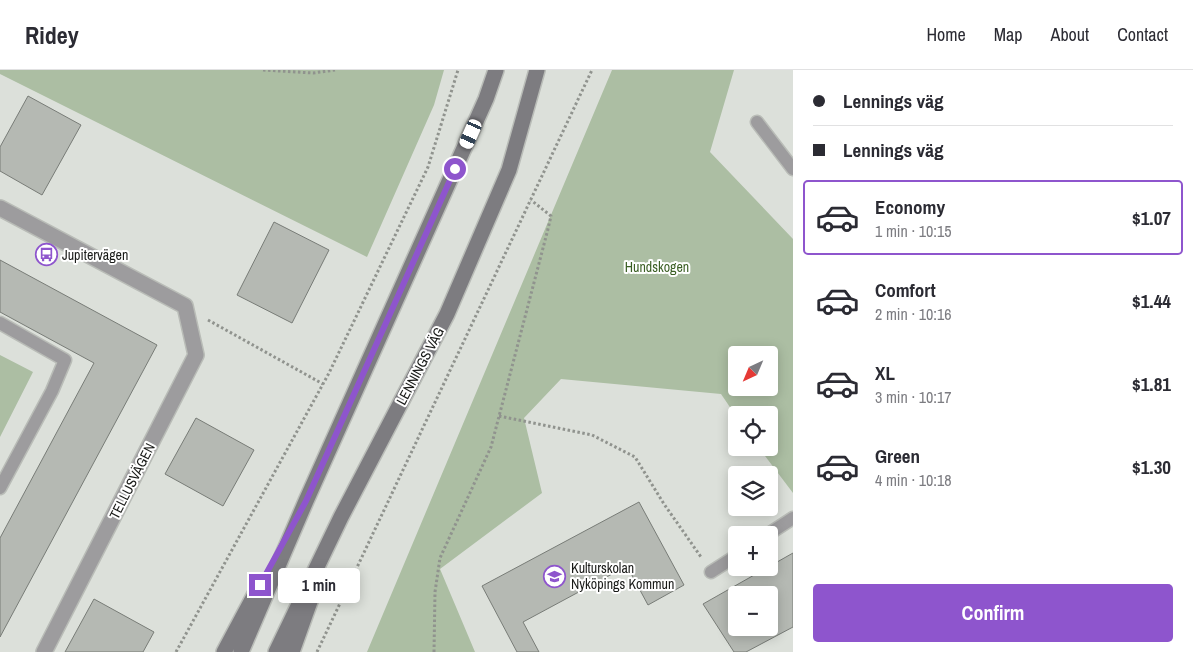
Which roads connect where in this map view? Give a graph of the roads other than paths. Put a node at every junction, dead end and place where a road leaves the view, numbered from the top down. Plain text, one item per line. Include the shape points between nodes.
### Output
1 (496, 70) edge
2 (537, 70) edge
3 (757, 122) dead end
4 (793, 169) edge
5 (0, 208) edge
6 (0, 323) edge
7 (0, 488) edge
8 (306, 501) junction
9 (341, 517) junction
10 (793, 518) edge
11 (778, 528) edge
12 (728, 561) edge
13 (711, 572) road end
14 (44, 652) edge
15 (224, 652) edge
16 (242, 652) edge
17 (276, 652) edge
18 (292, 652) edge

1 - 8 main road via 486,99
2 - 9 main road, LENNINGS VÄG via 510,170 447,314
3 - 4 lane
5 - 14 street, TELLUSVÄGEN via 185,306 196,355
6 - 7 lane via 65,360
8 - 15 main road
8 - 16 main road
9 - 17 main road, LENNINGS VÄG
9 - 18 main road
10 - 11 lane
12 - 13 lane

